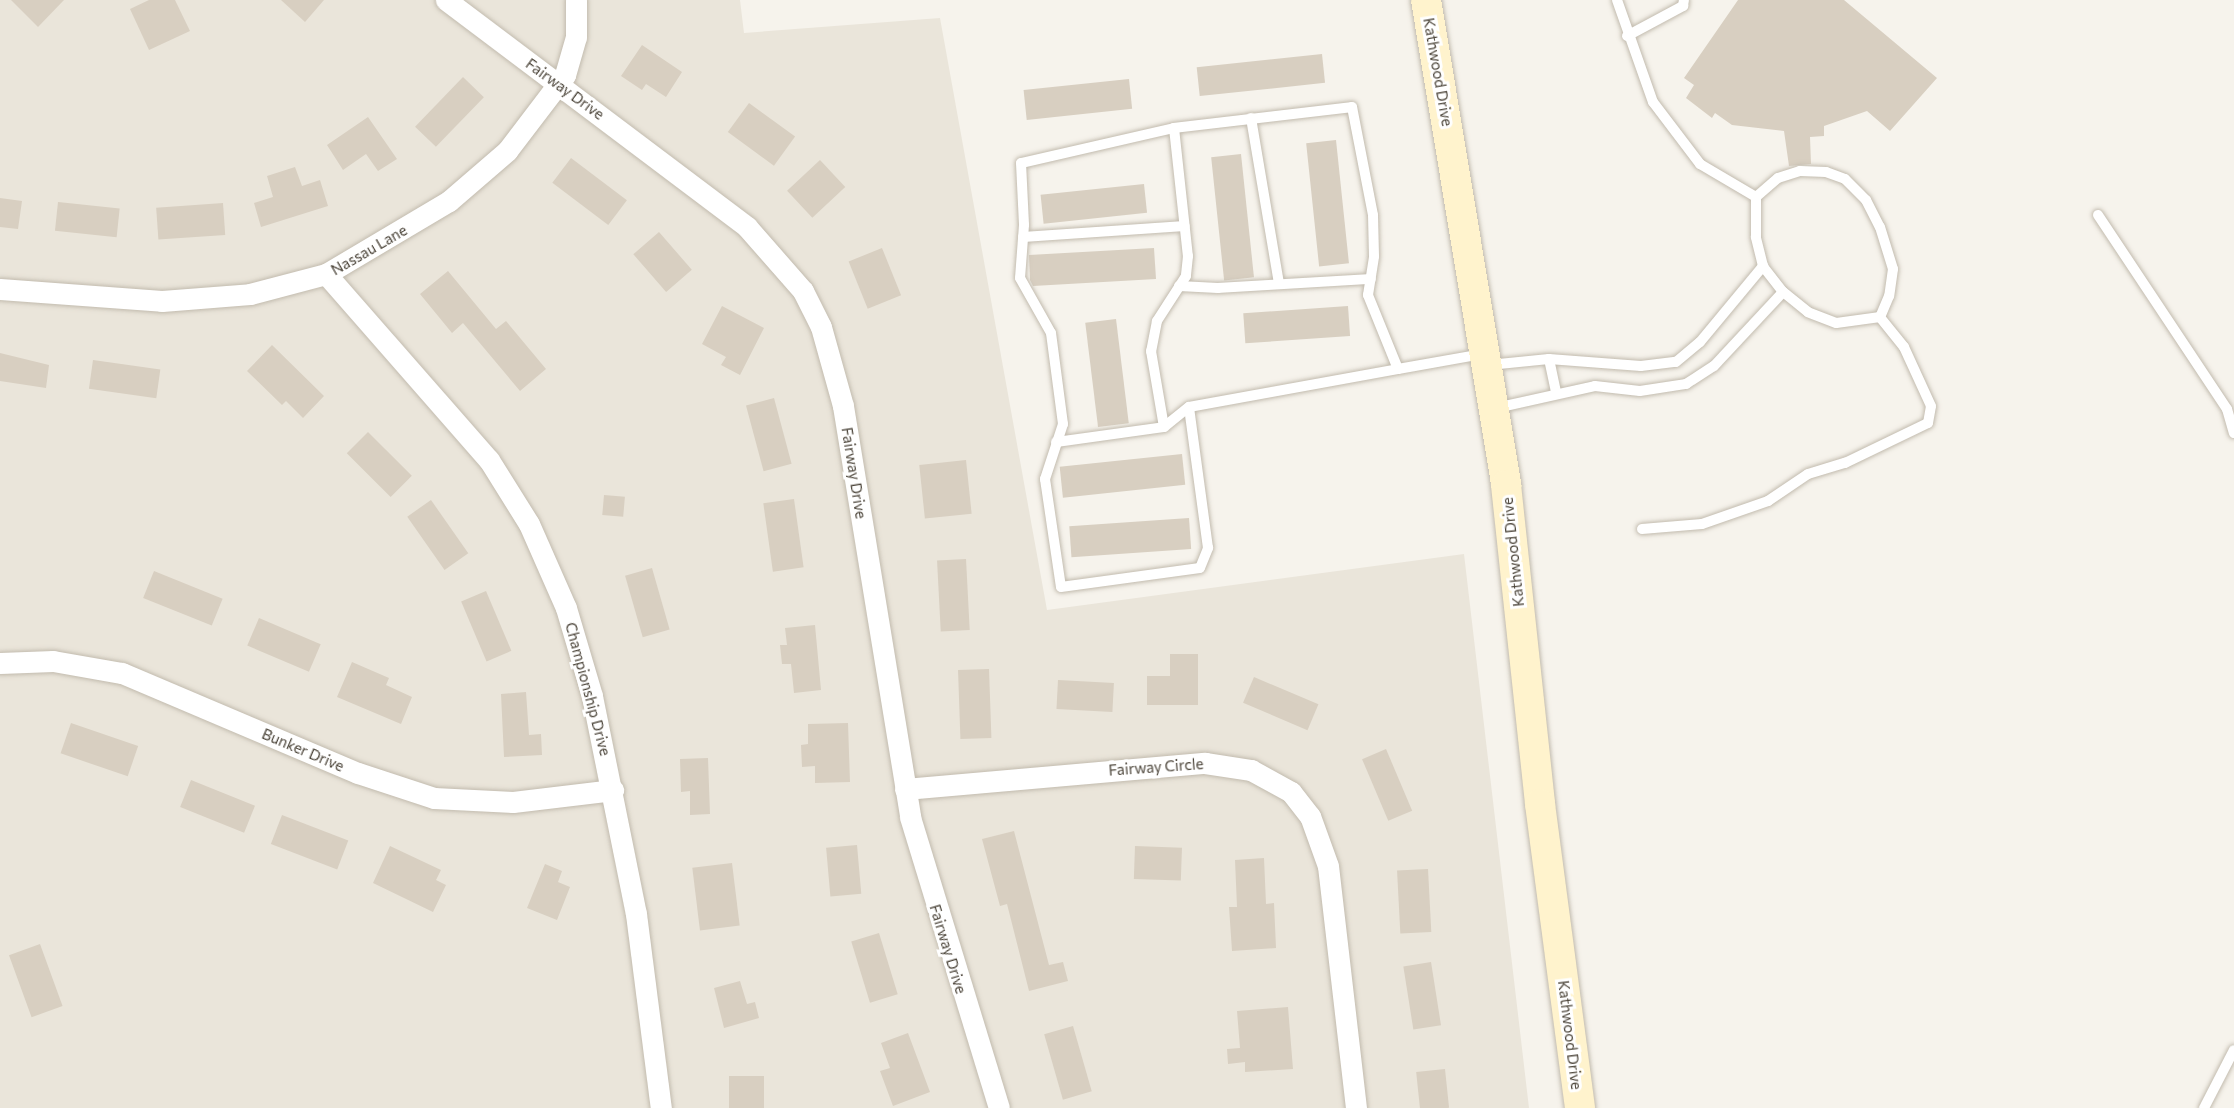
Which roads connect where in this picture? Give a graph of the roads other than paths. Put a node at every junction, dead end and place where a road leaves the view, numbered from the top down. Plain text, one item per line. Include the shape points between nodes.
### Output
1 (446, 0) edge
2 (576, 0) edge
3 (1426, 0) edge
4 (1617, 0) edge
5 (1684, 0) edge
6 (1627, 36) junction
7 (559, 86) junction
8 (1251, 118) junction
9 (1174, 128) junction
10 (1756, 197) junction
11 (2098, 215) dead end
12 (1185, 226) junction
13 (1023, 237) junction
14 (1762, 266) junction
15 (326, 274) junction
16 (1371, 279) junction
17 (1279, 283) junction
18 (1179, 286) junction
19 (0, 289) edge
20 (1783, 292) junction
21 (1880, 317) junction
22 (1549, 359) junction
23 (1484, 360) junction
24 (1398, 369) junction
25 (1556, 393) junction
26 (1189, 407) junction
27 (1492, 409) junction
28 (1164, 427) junction
29 (2234, 433) edge
30 (1056, 442) junction
31 (1642, 529) dead end
32 (0, 663) edge
33 (904, 789) junction
34 (612, 790) junction
35 (2234, 1050) edge
36 (661, 1108) edge
37 (999, 1108) edge
38 (1356, 1108) edge
39 (1580, 1108) edge
40 (2204, 1108) edge

1 - 7 street, Fairway Drive
2 - 7 street, Nassau Lane via 572,58
3 - 23 street, Kathwood Drive
4 - 6 lane
5 - 6 lane via 1683,6
6 - 10 lane via 1653,102 1700,164
7 - 15 street, Nassau Lane via 507,151 477,178 401,232
7 - 33 street, Fairway Drive via 747,227 803,291 821,327 843,406
8 - 9 lane
8 - 16 lane via 1352,107 1373,216
8 - 17 lane
9 - 12 lane
9 - 13 lane via 1021,163
10 - 14 lane via 1756,237
10 - 21 lane via 1778,178 1800,171 1827,172 1845,179 1866,200 1880,227 1893,269 1889,296
11 - 29 lane via 2227,409
12 - 13 lane
12 - 18 lane via 1186,276
13 - 30 lane via 1020,278 1051,333 1063,424
14 - 20 lane
14 - 22 lane via 1700,342 1676,362 1641,366
15 - 19 street, Nassau Lane via 250,294 162,301
15 - 34 street, Championship Drive via 489,460 514,498 561,598 580,649
16 - 17 lane
16 - 24 lane via 1368,295
17 - 18 lane via 1218,288
18 - 28 lane via 1157,321 1151,351
20 - 21 lane via 1808,312 1836,323
20 - 25 lane via 1714,366 1686,384 1640,392 1595,386
21 - 31 lane via 1904,347 1931,406 1928,423 1845,463 1808,474 1768,501 1702,524
22 - 23 lane
22 - 25 lane
23 - 24 lane
23 - 27 street, Kathwood Drive
24 - 26 lane
25 - 27 lane
26 - 28 lane
26 - 30 lane via 1208,548 1200,568 1061,587 1045,479
27 - 39 street, Kathwood Drive via 1506,485 1540,804
28 - 30 lane
32 - 34 street, Bunker Drive via 52,661 122,673 358,773 434,798 513,802
33 - 37 street, Fairway Drive via 955,973
33 - 38 street, Fairway Circle via 1205,763 1251,770 1291,792 1310,816 1328,866
34 - 36 street, Championship Drive via 636,914
35 - 40 lane

